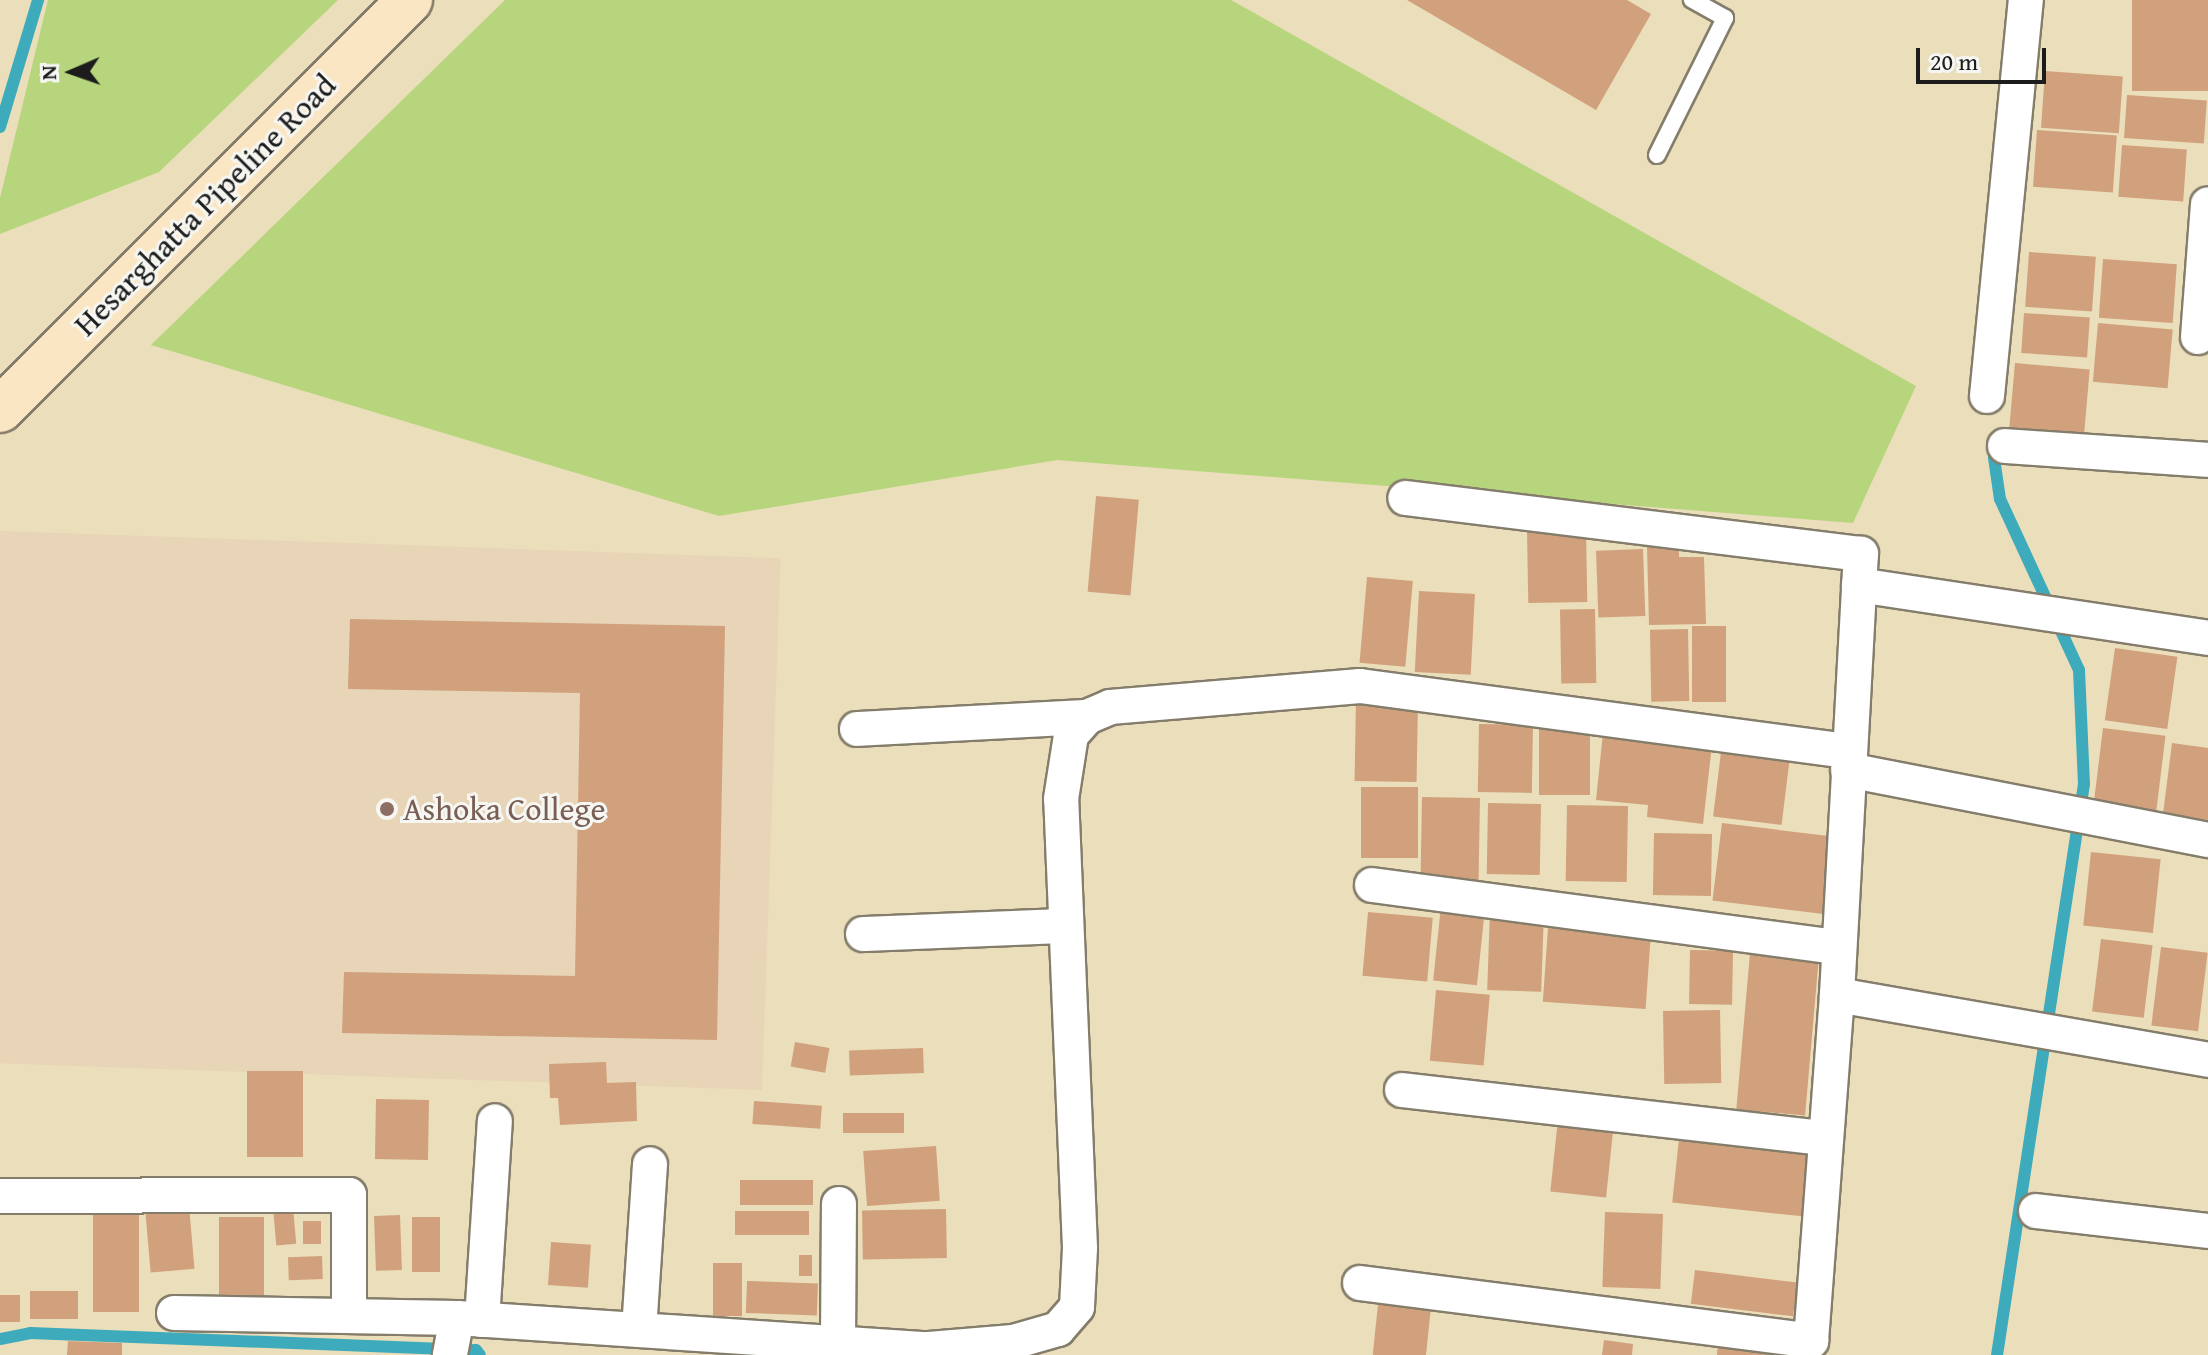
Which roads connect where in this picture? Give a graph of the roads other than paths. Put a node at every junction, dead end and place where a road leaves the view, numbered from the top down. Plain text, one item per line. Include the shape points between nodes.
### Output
1 (410, 0) edge
2 (1692, 0) edge
3 (2026, 0) edge
4 (1657, 155) dead end
5 (2208, 204) edge
6 (2198, 337) dead end
7 (1987, 396) dead end
8 (0, 410) edge
9 (2005, 446) dead end
10 (2208, 460) edge
11 (1405, 498) dead end
12 (1859, 585) junction
13 (2208, 638) edge
14 (1087, 717) junction
15 (857, 729) dead end
16 (1848, 760) junction
17 (2208, 840) edge
18 (1372, 885) dead end
19 (1064, 926) junction
20 (863, 934) dead end
21 (1839, 947) junction
22 (1837, 995) junction
23 (2208, 1060) edge
24 (1402, 1090) dead end
25 (495, 1121) dead end
26 (1824, 1138) junction
27 (650, 1164) dead end
28 (0, 1196) edge
29 (839, 1204) dead end
30 (2036, 1211) dead end
31 (2208, 1231) edge
32 (1360, 1283) dead end
33 (174, 1313) dead end
34 (349, 1316) junction
35 (461, 1330) edge
36 (639, 1330) junction
37 (838, 1343) junction
38 (1810, 1348) edge

1 - 8 main road, Hesarghatta Pipeline Road
2 - 4 lane via 1725,18
3 - 7 street
5 - 6 street
9 - 10 street
11 - 12 street via 1861,554
12 - 13 street
12 - 16 street
14 - 15 street
14 - 16 street via 1110,707 1360,686
14 - 19 street via 1071,735 1064,758
16 - 17 street
16 - 21 street
18 - 21 street
19 - 20 street
19 - 37 street via 1080,1248 1077,1307 1058,1329 1013,1342 929,1349
21 - 22 street
22 - 23 street
22 - 26 street
24 - 26 street
25 - 35 street
26 - 38 street
27 - 36 street
28 - 34 street via 349,1195
29 - 37 street
30 - 31 street
32 - 38 street
33 - 34 street
34 - 35 street
35 - 36 street
36 - 37 street

